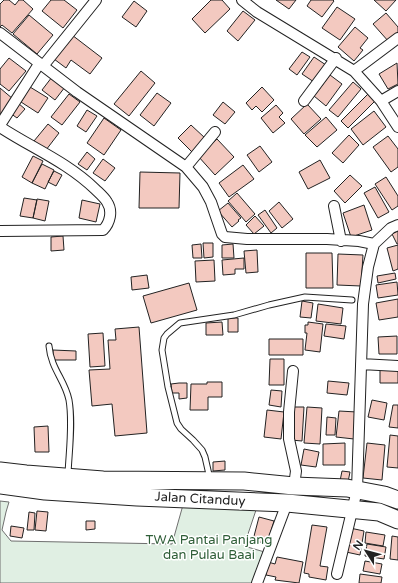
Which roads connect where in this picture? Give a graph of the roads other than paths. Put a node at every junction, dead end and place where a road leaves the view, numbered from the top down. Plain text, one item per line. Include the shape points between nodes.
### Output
1 (96, 0) edge
2 (242, 0) edge
3 (0, 34) edge
4 (398, 38) edge
5 (336, 58) junction
6 (41, 65) junction
7 (354, 70) junction
8 (398, 91) edge
9 (381, 100) junction
10 (304, 101) dead end
11 (0, 126) edge
12 (398, 127) edge
13 (215, 132) dead end
14 (186, 167) junction
15 (334, 206) dead end
16 (398, 225) edge
17 (0, 231) edge
18 (341, 241) junction
19 (374, 244) junction
20 (352, 300) dead end
21 (49, 346) dead end
22 (362, 364) junction
23 (398, 366) edge
24 (293, 371) dead end
25 (0, 471) edge
26 (67, 477) junction
27 (210, 481) junction
28 (0, 485) edge
29 (294, 486) junction
30 (357, 490) junction
31 (398, 500) edge
32 (287, 503) junction
33 (352, 509) junction
34 (398, 520) edge
35 (337, 574) dead end
36 (257, 583) edge

1 - 6 street
2 - 5 street via 257,12
3 - 6 street
4 - 7 street
5 - 7 street
5 - 10 street
6 - 11 street
6 - 14 street
7 - 9 street
8 - 9 street
9 - 12 street
11 - 17 street via 86,180 107,202 110,210 109,221 103,230
13 - 14 street
14 - 18 street via 203,187 225,238
15 - 18 street
16 - 19 street
18 - 19 street
19 - 22 street via 363,304
20 - 27 lane via 305,297 234,315 180,323 167,334 162,350 177,423 202,450
21 - 26 lane via 52,362 69,401 70,448
22 - 23 street
22 - 30 street
24 - 29 street via 289,439 296,471
25 - 26 main road, Jalan Citanduy
26 - 27 main road, Jalan Citanduy
27 - 29 main road, Jalan Citanduy via 244,481
28 - 32 main road, Jalan Citanduy via 45,491 137,497
29 - 30 main road, Jalan Citanduy
30 - 31 main road, Jalan Citanduy
30 - 33 street
32 - 33 main road, Jalan Citanduy
32 - 36 street
33 - 34 main road, Jalan Citanduy via 378,512
33 - 35 street

